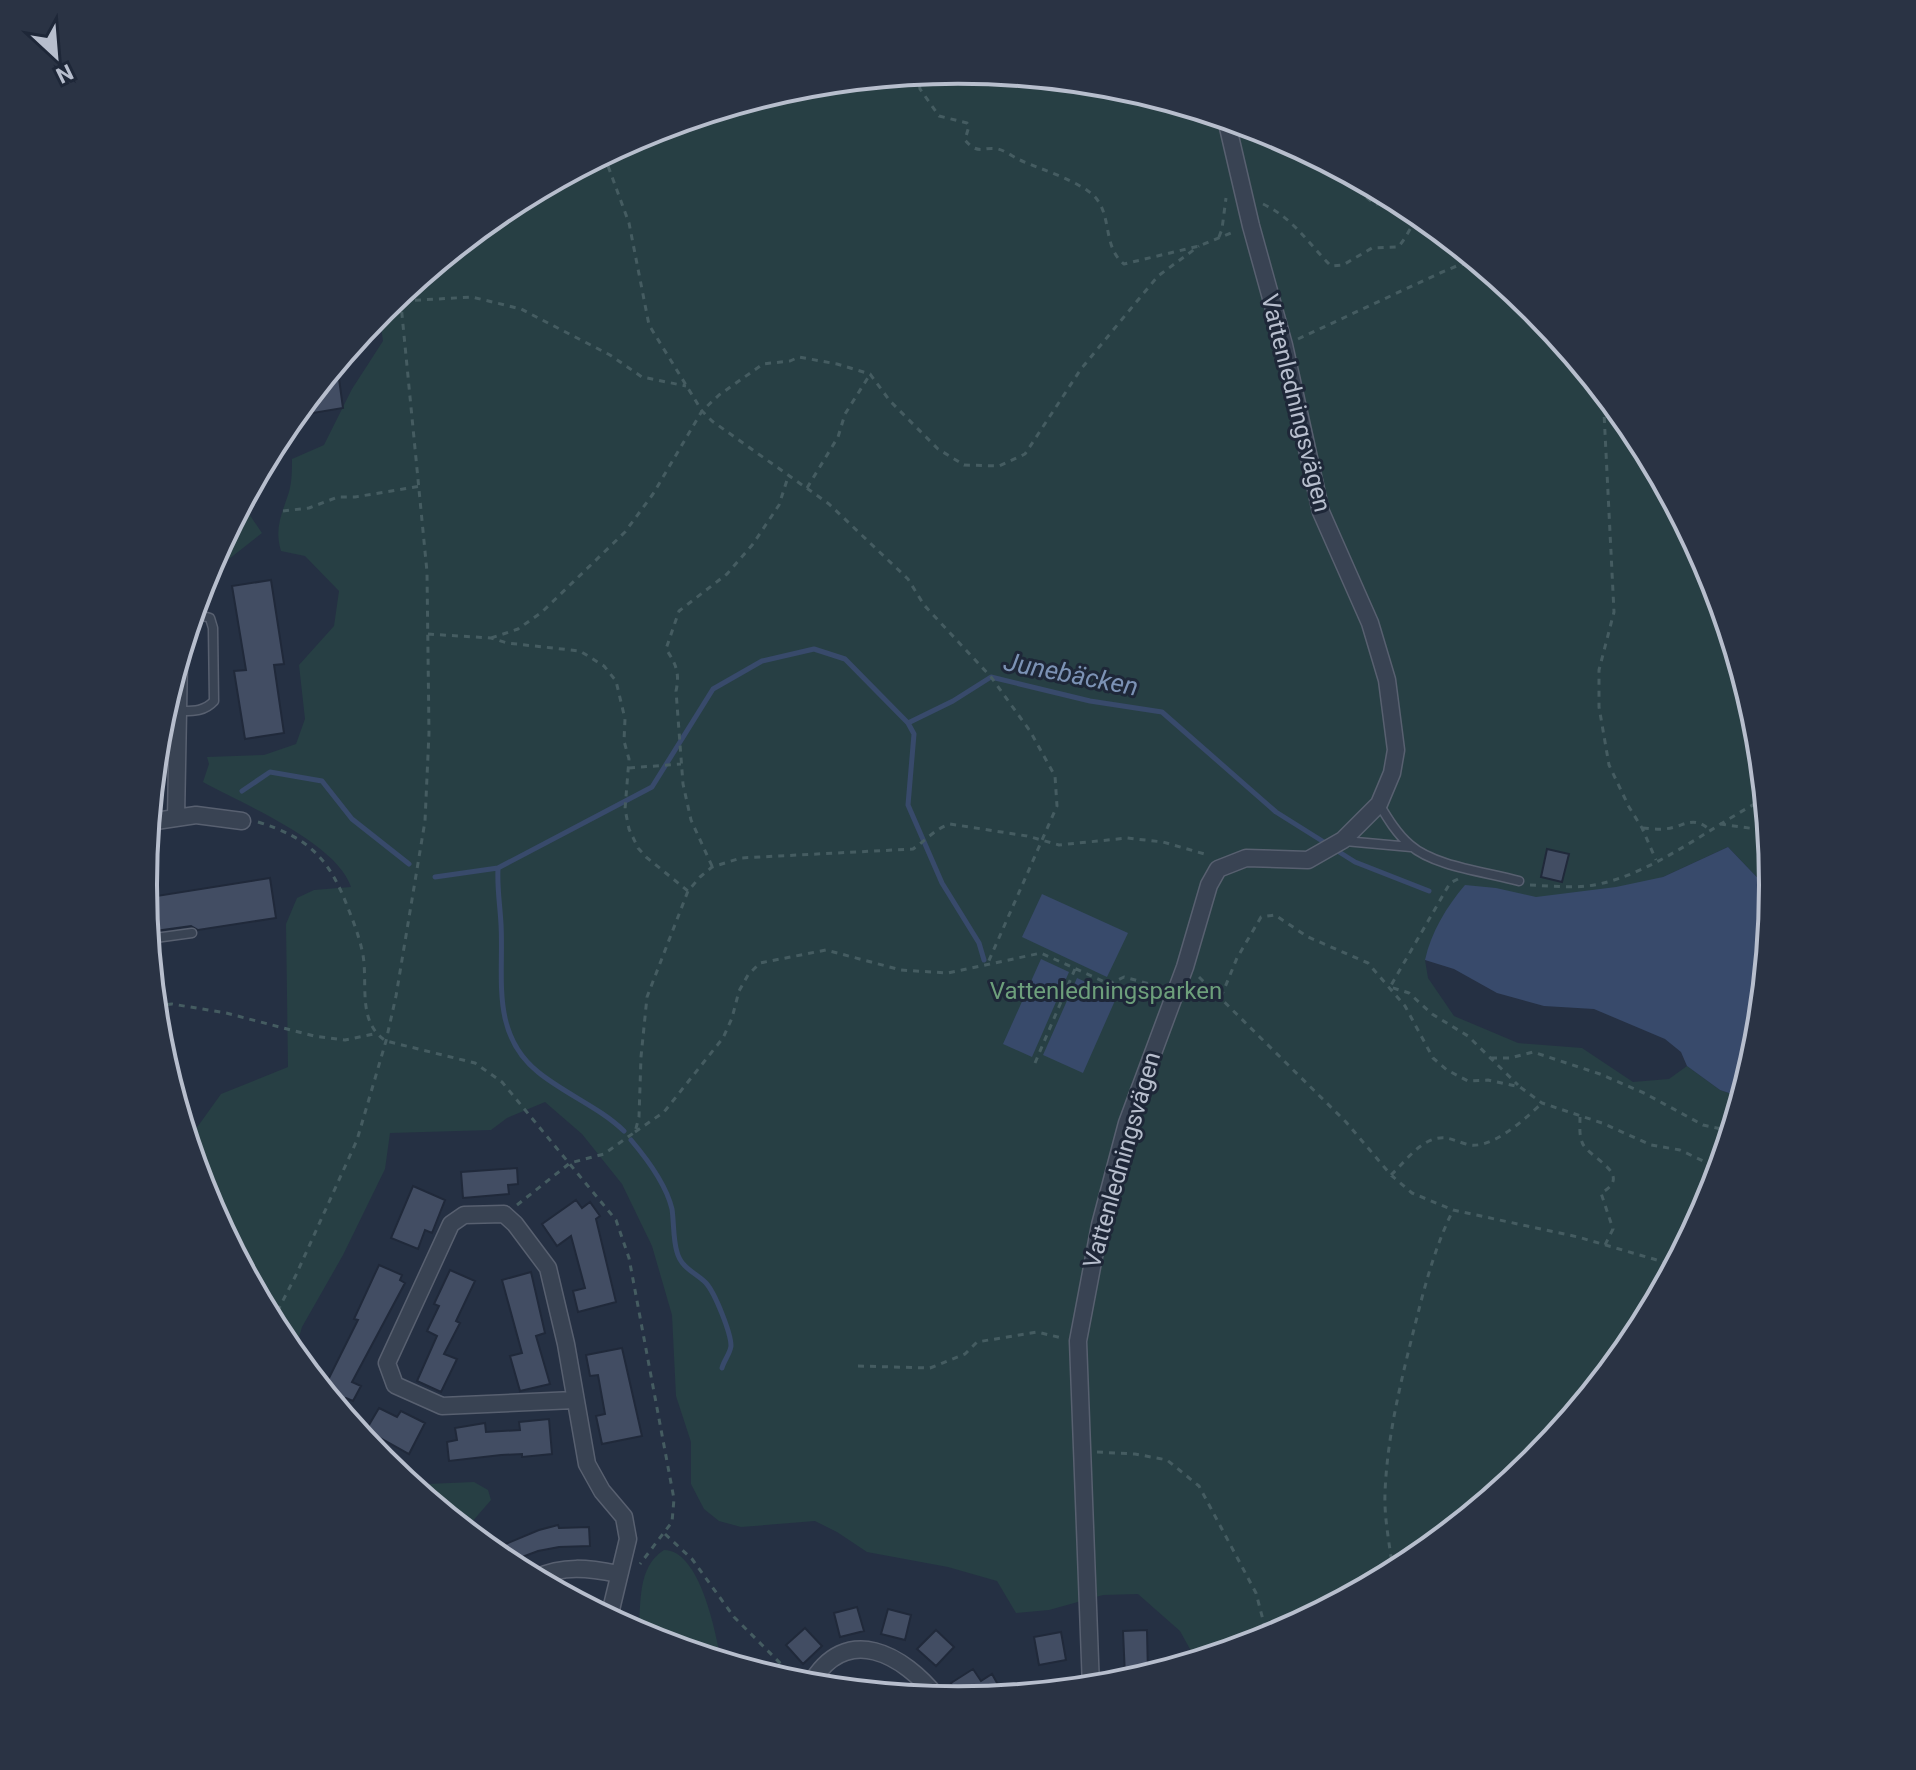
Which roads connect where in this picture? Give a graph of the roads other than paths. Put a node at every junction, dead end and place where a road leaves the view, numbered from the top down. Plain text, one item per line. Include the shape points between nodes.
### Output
1 (1229, 132) edge
2 (204, 616) edge
3 (178, 703) edge
4 (178, 711) junction
5 (177, 735) junction
6 (171, 736) edge
7 (1379, 804) junction
8 (176, 818) junction
9 (160, 820) edge
10 (242, 821) road end
11 (1343, 840) junction
12 (1412, 847) junction
13 (1519, 881) road end
14 (192, 933) dead end
15 (159, 937) edge
16 (574, 1400) junction
17 (548, 1573) edge
18 (618, 1574) junction
19 (611, 1606) edge
20 (816, 1673) edge
21 (1091, 1675) edge
22 (928, 1685) edge

1 - 7 street, Vattenledningsvägen via 1321,512 1370,623 1387,680 1396,750
2 - 4 lane via 213,628 214,701 208,708
3 - 4 street
4 - 5 street
5 - 6 lane
5 - 8 street
7 - 11 street, Vattenledningsvägen
7 - 12 lane
8 - 9 street
8 - 10 street
11 - 12 lane
11 - 21 street, Vattenledningsvägen via 1308,860 1246,858 1218,869 1125,1132 1078,1341
12 - 13 lane via 1458,867
14 - 15 lane
16 - 16 street via 442,1406 395,1385 387,1363 451,1224 464,1215 504,1214 548,1268
16 - 18 street via 587,1464 628,1527
17 - 18 street via 585,1567
18 - 19 street
20 - 22 street via 847,1653 866,1650 885,1653

